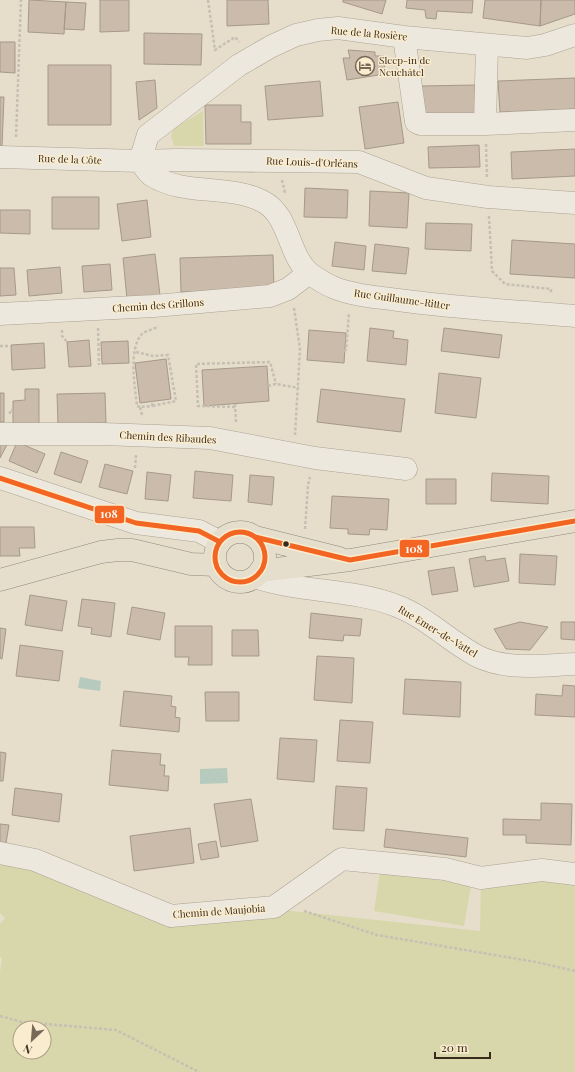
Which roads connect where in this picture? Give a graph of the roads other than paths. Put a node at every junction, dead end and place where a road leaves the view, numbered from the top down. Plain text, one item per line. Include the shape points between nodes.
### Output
1 (575, 35) edge
2 (404, 37) junction
3 (487, 45) junction
4 (575, 120) edge
5 (485, 124) junction
6 (8, 158) edge
7 (140, 161) junction
8 (575, 203) edge
9 (310, 273) junction
10 (0, 314) edge
11 (575, 316) edge
12 (0, 434) edge
13 (406, 469) dead end
14 (0, 478) edge
15 (575, 521) edge
16 (254, 537) junction
17 (220, 542) junction
18 (350, 560) junction
19 (216, 565) junction
20 (258, 574) junction
21 (0, 580) edge
22 (575, 664) edge
23 (0, 853) edge
24 (575, 874) edge

1 - 3 street, Rue de la Rosière via 527,48
2 - 3 street, Rue de la Rosière
2 - 5 street via 416,122 426,126
2 - 7 street, Rue de la Rosière via 338,28 296,36 239,66 148,134
3 - 5 street
4 - 5 street
6 - 7 street, Rue de la Côte
7 - 8 street, Rue Louis-d'Orléans via 359,162 426,188 488,197
7 - 9 street, Rue Guillaume-Ritter via 150,175 171,184 246,195 262,201 275,210 297,258
9 - 10 street, Chemin des Grillons via 288,289 270,296 97,310
9 - 11 street, Rue Guillaume-Ritter via 335,288 351,292 426,304
12 - 13 street, Chemin des Ribaudes via 210,438 315,458
14 - 17 street via 136,524 199,531
15 - 18 main road
16 - 17 main road via 248,534 233,534
16 - 18 main road
16 - 20 main road via 264,550 265,557
17 - 19 main road via 216,549
18 - 20 main road
19 - 20 main road via 220,572 232,581 240,582
19 - 21 main road via 191,564 132,550 118,550 101,552
20 - 22 street, Rue Emer-de-Vattel via 275,584 361,595 398,606 477,656 498,664
23 - 24 street, Chemin de Maujobia via 35,860 171,916 274,907 342,859 445,869 481,878 542,870

